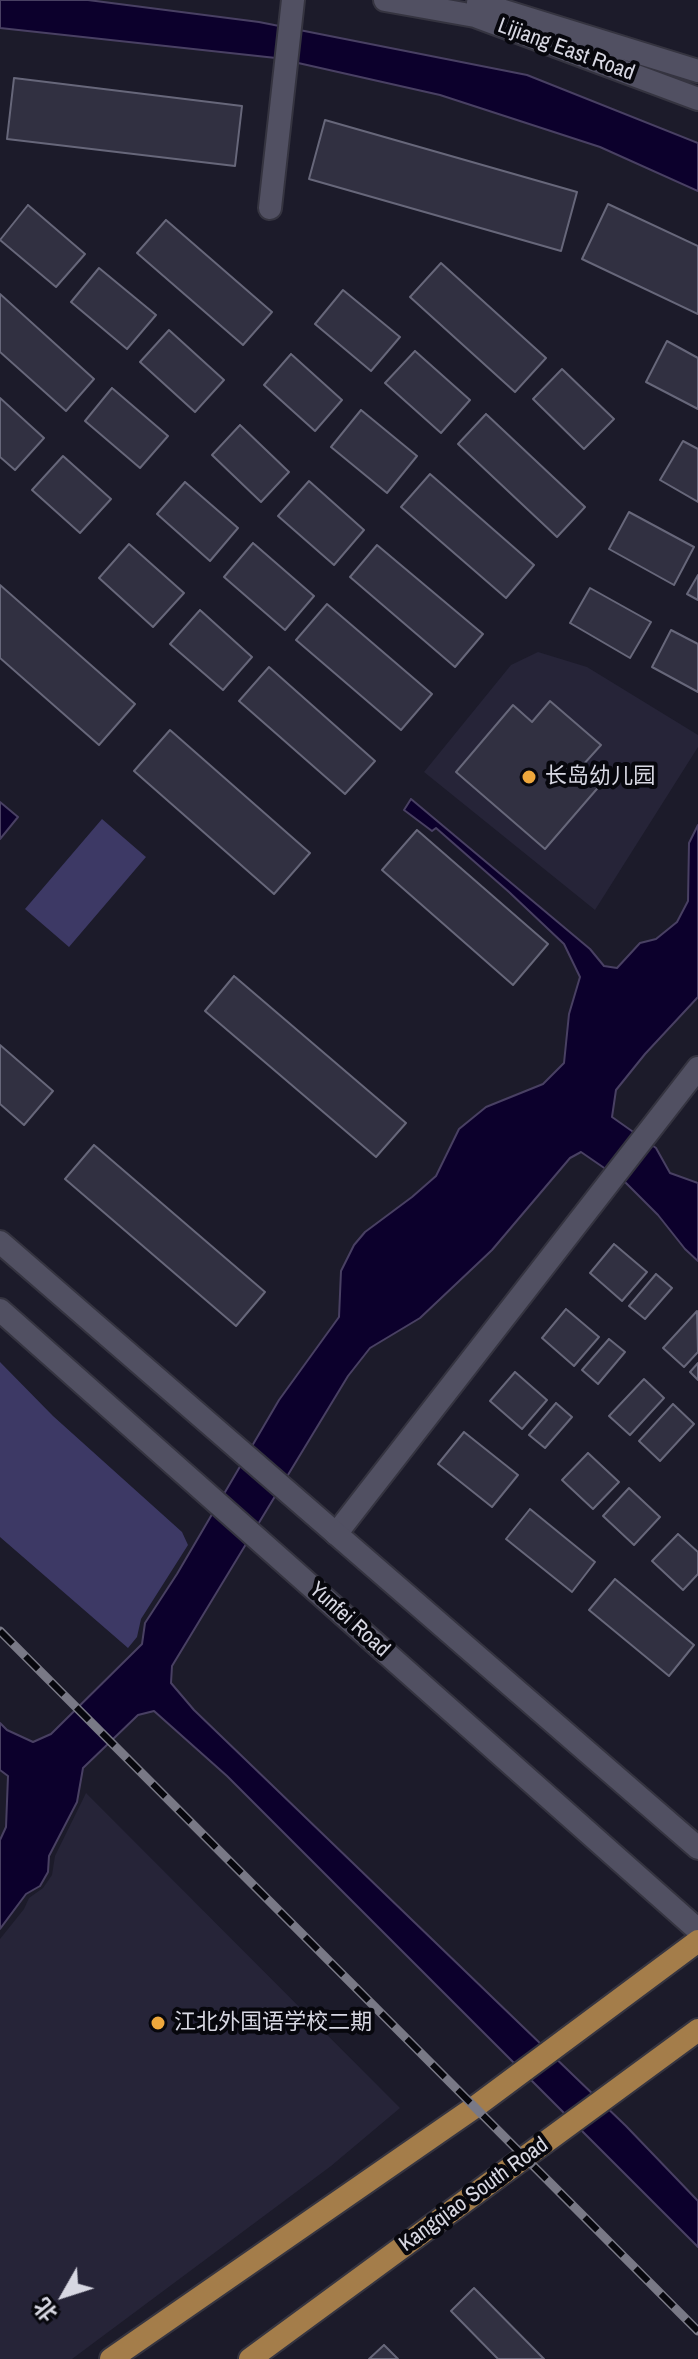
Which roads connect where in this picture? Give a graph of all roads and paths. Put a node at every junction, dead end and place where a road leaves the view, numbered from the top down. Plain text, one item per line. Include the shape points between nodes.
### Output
1 (293, 0) edge
2 (385, 0) edge
3 (467, 0) edge
4 (698, 71) edge
5 (698, 99) edge
6 (270, 208) dead end
7 (698, 1068) edge
8 (0, 1242) edge
9 (0, 1310) edge
10 (336, 1534) junction
11 (698, 1848) edge
12 (698, 1930) edge
13 (698, 1941) edge
14 (698, 2030) edge
15 (111, 2359) edge
16 (250, 2359) edge

1 - 6 main road
2 - 5 main road, Lijiang East Road via 475,16
3 - 4 main road, Lijiang East Road
7 - 10 main road
8 - 10 main road
9 - 12 main road, Yunfei Road
10 - 11 main road
13 - 15 main road via 508,2082
14 - 16 main road, Kangqiao South Road

